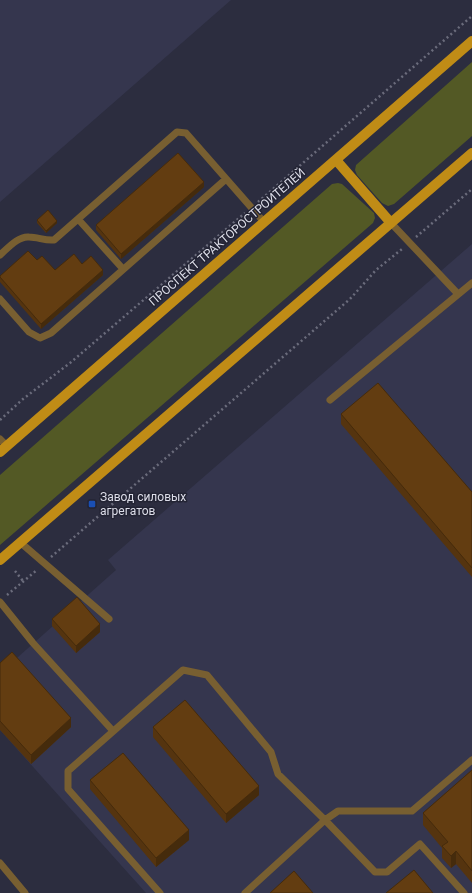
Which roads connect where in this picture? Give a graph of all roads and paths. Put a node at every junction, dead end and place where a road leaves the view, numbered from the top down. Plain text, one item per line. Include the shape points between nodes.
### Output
1 (472, 16) edge
2 (472, 41) edge
3 (472, 152) edge
4 (336, 160) junction
5 (226, 179) junction
6 (472, 189) edge
7 (258, 202) dead end
8 (241, 217) dead end
9 (78, 219) junction
10 (264, 222) junction
11 (391, 223) junction
12 (419, 234) dead end
13 (405, 246) dead end
14 (0, 255) edge
15 (123, 269) junction
16 (472, 283) edge
17 (458, 294) junction
18 (0, 300) edge
19 (330, 400) dead end
20 (0, 420) edge
21 (2, 446) edge
22 (20, 543) junction
23 (0, 560) edge
24 (44, 563) junction
25 (15, 572) dead end
26 (23, 581) junction
27 (6, 595) dead end
28 (0, 602) edge
29 (109, 619) dead end
30 (113, 731) junction
31 (472, 760) edge
32 (325, 820) junction
33 (0, 863) edge
34 (25, 893) edge
35 (160, 893) edge
36 (245, 893) edge
37 (464, 893) edge

1 - 7 path
2 - 4 main road, ПРОСПЕКТ ТРАКТОРОСТРОИТЕЛЕЙ
3 - 11 main road
4 - 10 main road, ПРОСПЕКТ ТРАКТОРОСТРОИТЕЛЕЙ
4 - 11 main road
5 - 9 lane via 186,133 177,132
5 - 10 lane
5 - 15 lane
6 - 12 path
8 - 20 path
9 - 14 lane via 54,240 28,237 20,239
9 - 15 lane
10 - 21 main road, ПРОСПЕКТ ТРАКТОРОСТРОИТЕЛЕЙ
11 - 17 lane
11 - 22 main road
13 - 24 path via 376,270 350,298
15 - 18 lane via 51,333 40,338 29,332
16 - 17 lane
17 - 19 lane
22 - 23 main road
22 - 24 lane
24 - 26 path
24 - 29 lane
25 - 26 path
26 - 27 path
28 - 30 lane via 33,643
30 - 32 lane via 183,670 207,675 271,752 278,774
30 - 35 lane via 68,771 68,788
31 - 32 lane via 412,811 338,811
32 - 36 lane
32 - 37 lane via 375,872 386,872 420,844
33 - 34 lane

